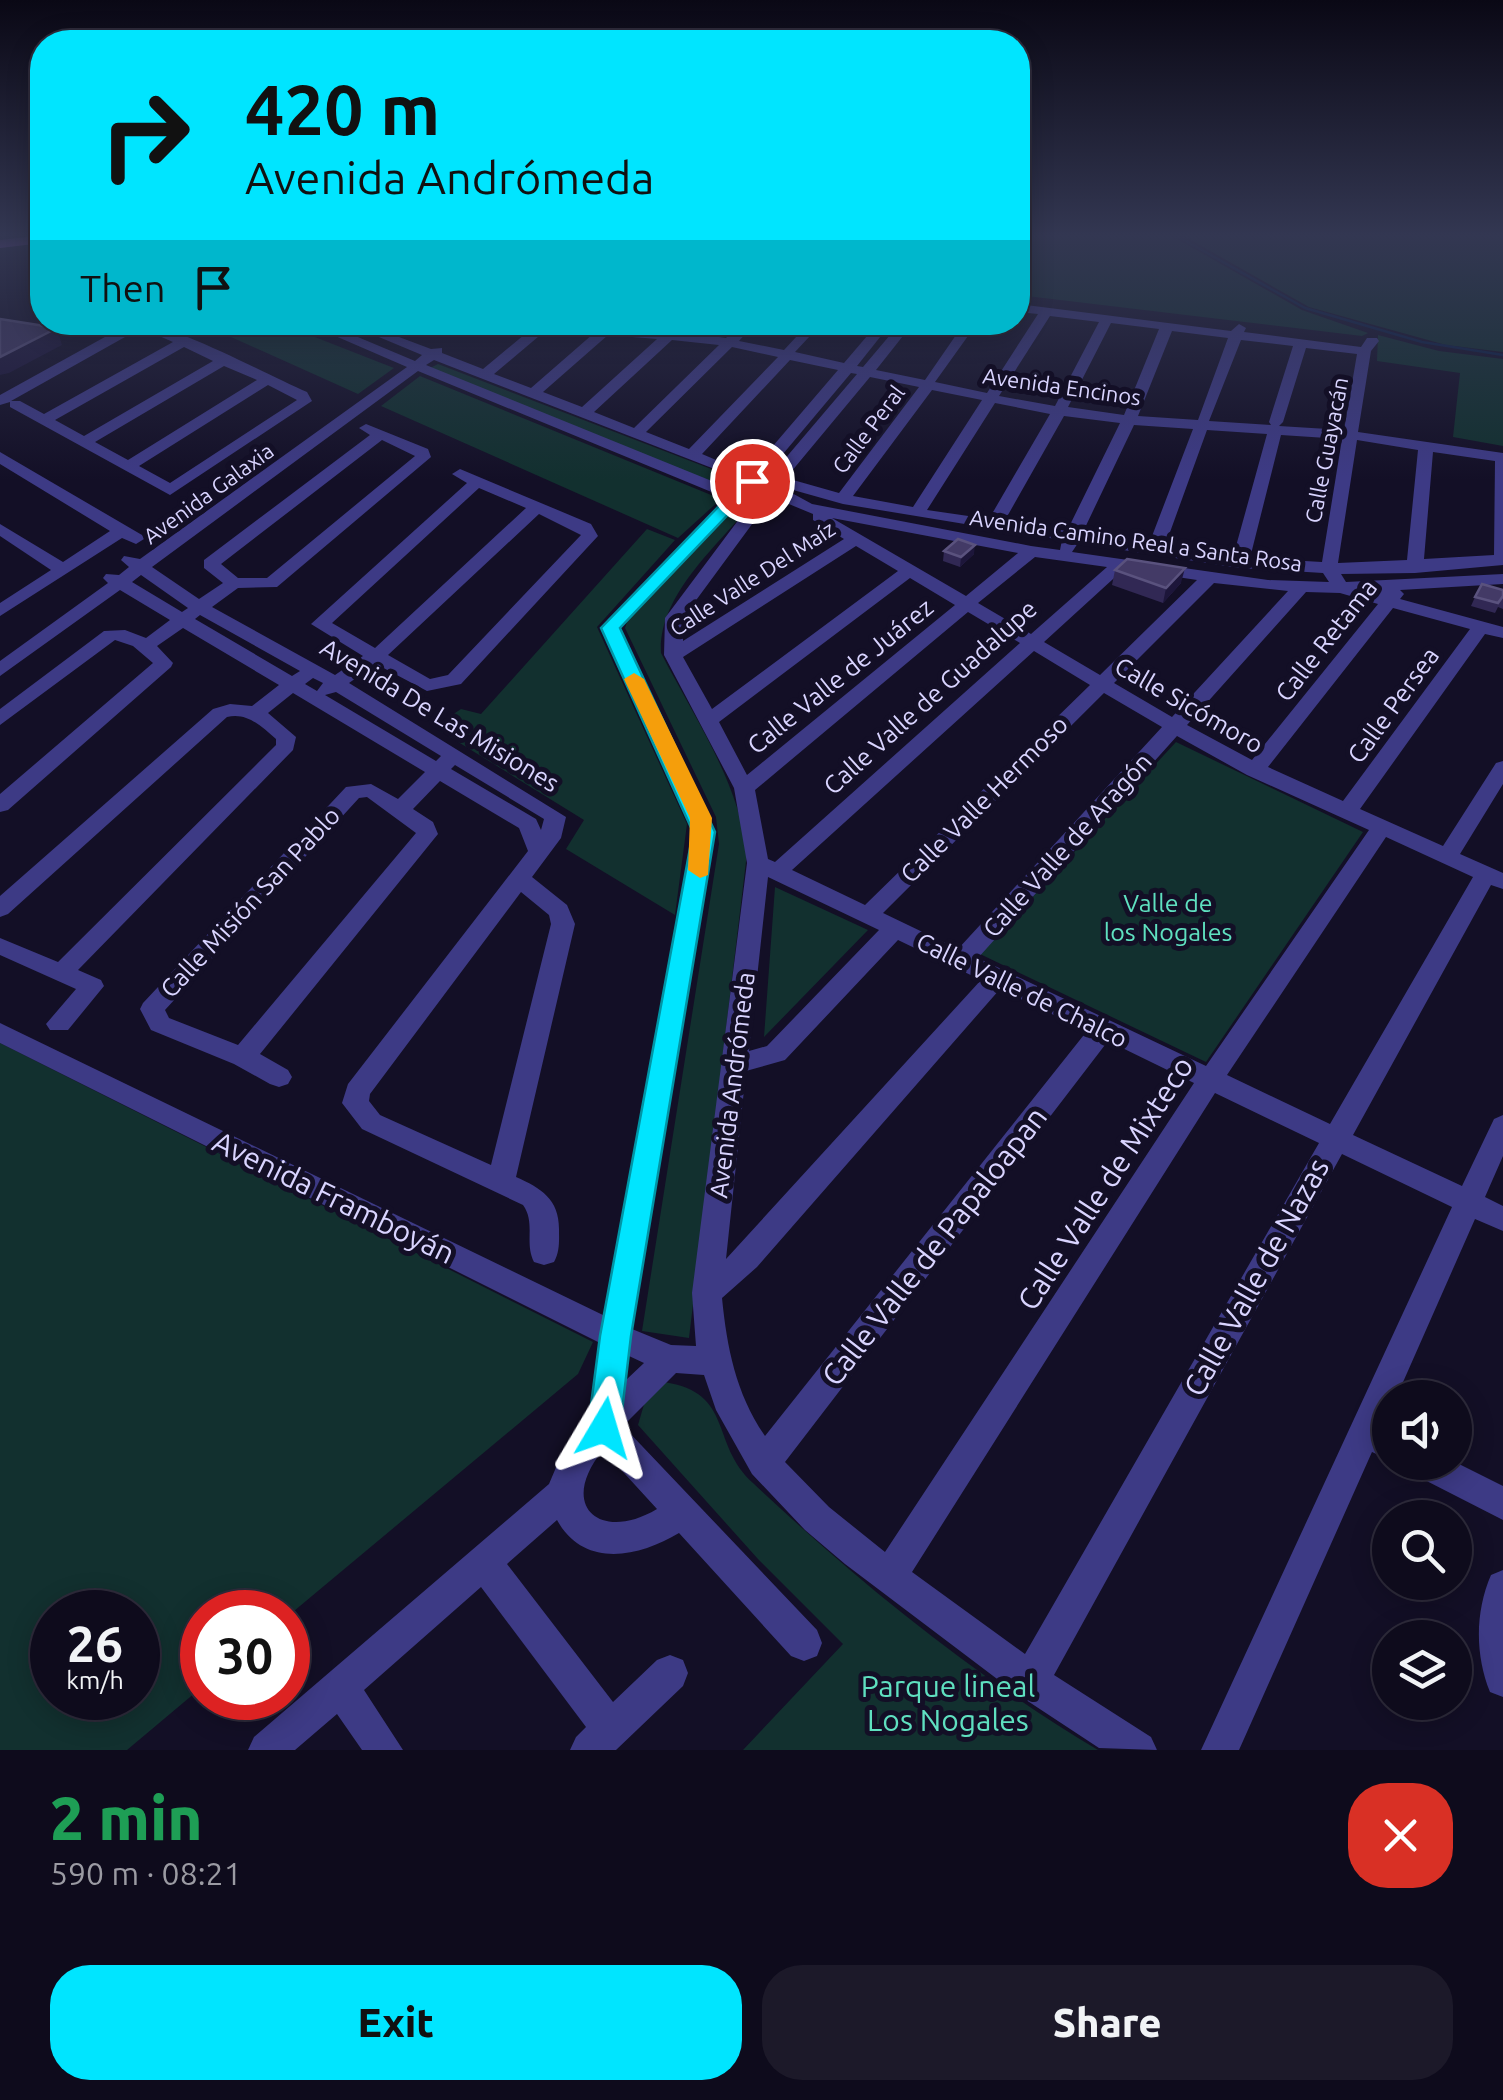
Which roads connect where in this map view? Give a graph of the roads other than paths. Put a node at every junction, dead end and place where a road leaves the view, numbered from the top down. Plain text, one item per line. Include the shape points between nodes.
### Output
1 (1043, 317) edge
2 (1081, 317) edge
3 (1106, 320) junction
4 (1167, 328) junction
5 (1238, 332) junction
6 (100, 335) edge
7 (121, 335) edge
8 (173, 335) edge
9 (350, 335) edge
10 (378, 335) edge
11 (456, 335) edge
12 (534, 335) edge
13 (597, 335) edge
14 (669, 335) edge
15 (683, 335) edge
16 (695, 335) edge
17 (738, 335) edge
18 (806, 335) edge
19 (875, 335) edge
20 (897, 335) edge
21 (963, 335) edge
22 (734, 339) junction
23 (186, 341) junction
24 (1300, 344) junction
25 (792, 351) junction
26 (422, 358) junction
27 (224, 360) junction
28 (850, 364) junction
29 (870, 368) junction
30 (484, 376) junction
31 (266, 380) junction
32 (930, 382) junction
33 (0, 389) edge
34 (532, 394) junction
35 (994, 397) junction
36 (8, 402) edge
37 (1060, 408) junction
38 (583, 414) junction
39 (1131, 416) junction
40 (45, 420) junction
41 (1202, 422) junction
42 (1275, 426) junction
43 (1352, 432) junction
44 (635, 435) junction
45 (85, 442) junction
46 (1426, 446) junction
47 (1503, 449) edge
48 (691, 456) junction
49 (0, 457) edge
50 (1503, 458) edge
51 (129, 466) junction
52 (460, 474) dead end
53 (480, 480) junction
54 (758, 489) junction
55 (842, 499) junction
56 (538, 506) junction
57 (799, 506) junction
58 (917, 513) junction
59 (886, 526) junction
60 (994, 526) junction
61 (0, 529) edge
62 (1072, 537) junction
63 (859, 541) junction
64 (1156, 550) junction
65 (1031, 551) junction
66 (1064, 555) junction
67 (1502, 560) edge
68 (1240, 562) junction
69 (1120, 564) junction
70 (135, 565) junction
71 (1416, 568) junction
72 (62, 569) junction
73 (1329, 569) junction
74 (1350, 569) junction
75 (910, 570) junction
76 (1209, 578) junction
77 (115, 579) junction
78 (1503, 579) edge
79 (230, 580) junction
80 (1368, 586) junction
81 (1301, 587) junction
82 (1341, 588) junction
83 (1395, 595) junction
84 (968, 604) junction
85 (0, 611) edge
86 (189, 611) junction
87 (56, 621) junction
88 (1503, 621) edge
89 (1481, 628) junction
90 (1503, 633) edge
91 (1031, 642) junction
92 (141, 643) junction
93 (0, 654) edge
94 (673, 654) junction
95 (380, 655) junction
96 (0, 670) edge
97 (1100, 683) junction
98 (320, 686) junction
99 (260, 716) junction
100 (0, 720) edge
101 (707, 722) junction
102 (1174, 728) junction
103 (442, 758) junction
104 (1503, 767) edge
105 (1254, 771) junction
106 (744, 788) junction
107 (0, 805) edge
108 (395, 806) junction
109 (1346, 813) junction
110 (1381, 829) junction
111 (1447, 857) junction
112 (768, 868) junction
113 (518, 878) junction
114 (1494, 878) edge
115 (0, 909) edge
116 (868, 916) junction
117 (894, 929) junction
118 (0, 946) edge
119 (961, 961) junction
120 (63, 972) junction
121 (997, 977) junction
122 (58, 1024) dead end
123 (1103, 1029) junction
124 (0, 1032) edge
125 (244, 1057) junction
126 (735, 1064) junction
127 (279, 1077) dead end
128 (1209, 1082) junction
129 (1503, 1126) edge
130 (1333, 1140) junction
131 (501, 1181) junction
132 (1468, 1203) junction
133 (1503, 1219) edge
134 (544, 1253) dead end
135 (707, 1293) junction
136 (616, 1336) junction
137 (669, 1358) junction
138 (711, 1362) junction
139 (1400, 1380) edge
140 (604, 1428) junction
141 (1372, 1451) edge
142 (764, 1464) junction
143 (1457, 1480) edge
144 (564, 1493) junction
145 (1503, 1504) edge
146 (681, 1512) junction
147 (483, 1561) junction
148 (890, 1576) junction
149 (1503, 1587) edge
150 (804, 1642) dead end
151 (670, 1673) dead end
152 (1503, 1679) edge
153 (1030, 1681) junction
154 (340, 1686) junction
155 (600, 1740) edge
156 (267, 1750) edge
157 (384, 1750) edge
158 (1138, 1750) edge
159 (1220, 1750) edge

1 - 35 street
2 - 3 street
3 - 4 street
3 - 37 street
4 - 5 street
4 - 39 street
5 - 24 street
5 - 41 street
6 - 33 street
7 - 36 street
8 - 23 street
9 - 26 street
10 - 26 street
11 - 26 street, Avenida Galaxia
12 - 30 street
13 - 34 street
14 - 38 street
15 - 22 street, Avenida Encinos
16 - 22 street, Avenida Encinos
17 - 22 street
18 - 25 street
19 - 28 street
20 - 29 street
21 - 32 street, Calle Peral
22 - 25 street, Avenida Encinos
22 - 44 street
23 - 27 street
23 - 40 street
24 - 42 street
24 - 43 street, Calle Guayacán via 1368,346
25 - 28 street, Avenida Encinos
25 - 48 street
26 - 30 street
26 - 54 street
26 - 70 street, Avenida Galaxia
27 - 31 street
27 - 45 street
28 - 29 street, Avenida Encinos
28 - 54 street
29 - 32 street, Avenida Encinos
29 - 54 street
30 - 34 street
31 - 51 street
31 - 51 street via 305,398 170,490
32 - 35 street, Avenida Encinos
32 - 55 street, Calle Peral
34 - 38 street
35 - 37 street, Avenida Encinos
35 - 58 street
36 - 40 street
37 - 39 street, Avenida Encinos
37 - 60 street
38 - 44 street
39 - 41 street, Avenida Encinos
39 - 62 street
40 - 45 street
41 - 42 street, Avenida Encinos
41 - 64 street
42 - 43 street, Avenida Encinos
42 - 68 street
43 - 46 street, Avenida Encinos
43 - 47 street, Avenida Encinos
43 - 73 street, Calle Guayacán
44 - 48 street
45 - 51 street
46 - 50 street, Avenida Encinos
46 - 71 street
48 - 54 street
49 - 72 street via 128,535
50 - 67 street
52 - 53 street
53 - 56 street
53 - 95 street via 320,624
54 - 55 street, Avenida Camino Real a Santa Rosa
54 - 57 street
54 - 94 street via 682,602
54 - 136 street via 610,628 704,832
55 - 58 street, Avenida Camino Real a Santa Rosa
56 - 95 street
56 - 95 street via 589,532 587,540 445,685 427,685
57 - 59 street, Avenida Camino Real a Santa Rosa
57 - 63 street, Calle Sicómoro
58 - 60 street, Avenida Camino Real a Santa Rosa
59 - 63 street via 862,529
59 - 65 street, Avenida Camino Real a Santa Rosa
60 - 62 street, Avenida Camino Real a Santa Rosa
61 - 72 street
62 - 64 street, Avenida Camino Real a Santa Rosa
62 - 66 street
63 - 75 street, Calle Sicómoro
63 - 94 street, Calle Valle Del Maíz
64 - 68 street, Avenida Camino Real a Santa Rosa
65 - 66 street, Avenida Camino Real a Santa Rosa
65 - 84 street, Calle Valle de Juárez
66 - 69 street, Avenida Camino Real a Santa Rosa
67 - 71 street, Avenida Camino Real a Santa Rosa
68 - 73 street, Avenida Camino Real a Santa Rosa
69 - 76 street, Avenida Camino Real a Santa Rosa
69 - 91 street, Calle Valle de Guadalupe
70 - 77 street, Avenida Galaxia
70 - 86 street, Avenida De Las Misiones
71 - 74 street, Avenida Camino Real a Santa Rosa
72 - 85 street
73 - 74 street, Avenida Camino Real a Santa Rosa
73 - 82 street
74 - 80 street
75 - 84 street, Calle Sicómoro
75 - 101 street
76 - 81 street, Avenida Camino Real a Santa Rosa
76 - 97 street, Calle Valle Hermoso
77 - 86 street, Avenida De Las Misiones
77 - 87 street, Avenida Galaxia
78 - 83 street
79 - 79 street via 270,583 423,452 374,431 210,561
79 - 86 street
80 - 82 street, Avenida Camino Real a Santa Rosa
80 - 83 street
81 - 82 street, Avenida Camino Real a Santa Rosa
81 - 102 street
82 - 83 street
83 - 88 street
83 - 89 street
83 - 105 street, Calle Retama
84 - 91 street, Calle Sicómoro
84 - 106 street, Calle Valle de Juárez
86 - 92 street
86 - 98 street, Avenida De Las Misiones
87 - 93 street, Avenida Galaxia
87 - 96 street, Avenida Galaxia
89 - 90 street
89 - 109 street, Calle Persea
91 - 97 street, Calle Sicómoro
91 - 112 street, Calle Valle de Guadalupe
92 - 100 street via 110,635
92 - 107 street via 162,666
94 - 101 street, Avenida Andrómeda
95 - 98 street
97 - 102 street, Calle Sicómoro
97 - 116 street, Calle Valle Hermoso
98 - 99 street
98 - 103 street, Avenida De Las Misiones
99 - 115 street via 235,707 220,712
99 - 120 street via 286,737 286,746
101 - 106 street, Avenida Andrómeda
102 - 105 street, Calle Sicómoro
102 - 119 street, Calle Valle de Aragón
103 - 108 street
103 - 113 street, Avenida De Las Misiones via 555,817 554,830
104 - 111 street
105 - 109 street, Calle Sicómoro
106 - 112 street, Avenida Andrómeda
108 - 125 street via 425,827 424,840
108 - 125 street, Calle Misión San Pablo via 371,790 352,792 152,1009 160,1024
109 - 110 street, Calle Sicómoro
110 - 111 street, Calle Sicómoro
110 - 128 street, Calle Valle de Mixteco
111 - 114 street, Calle Sicómoro
112 - 116 street, Calle Valle de Chalco
112 - 126 street, Avenida Andrómeda
113 - 131 street via 559,911 563,924
113 - 131 street via 355,1103 371,1122
114 - 130 street, Calle Valle de Nazas
116 - 117 street, Calle Valle de Chalco
117 - 119 street, Calle Valle de Chalco
117 - 126 street via 776,1053
118 - 120 street
119 - 121 street, Calle Valle de Chalco
120 - 122 street via 92,986
121 - 123 street, Calle Valle de Chalco
121 - 135 street, Calle Valle de Aragón via 748,1258
123 - 128 street, Calle Valle de Chalco
123 - 142 street, Calle Valle de Papaloapan
124 - 136 street, Avenida Framboyán
125 - 127 street, Calle Misión San Pablo
126 - 135 street, Avenida Andrómeda
128 - 130 street, Calle Valle de Chalco
128 - 148 street, Calle Valle de Mixteco
129 - 132 street
130 - 132 street, Calle Valle de Chalco
130 - 153 street, Calle Valle de Nazas
131 - 134 street via 542,1206
132 - 133 street, Calle Valle de Chalco
132 - 139 street
135 - 138 street, Avenida Andrómeda
136 - 137 street, Avenida Framboyán
136 - 140 street
137 - 138 street, Avenida Framboyán
137 - 140 street
138 - 142 street, Avenida Andrómeda
140 - 144 street via 577,1461
140 - 146 street
141 - 159 street
142 - 148 street, Avenida Andrómeda via 794,1501
143 - 145 street
144 - 146 street via 568,1511 601,1537 643,1534
144 - 147 street
146 - 150 street
147 - 154 street
147 - 155 street
148 - 153 street, Avenida Andrómeda
149 - 152 street via 1494,1636
151 - 155 street
153 - 158 street, Avenida Andrómeda
154 - 156 street
154 - 157 street

